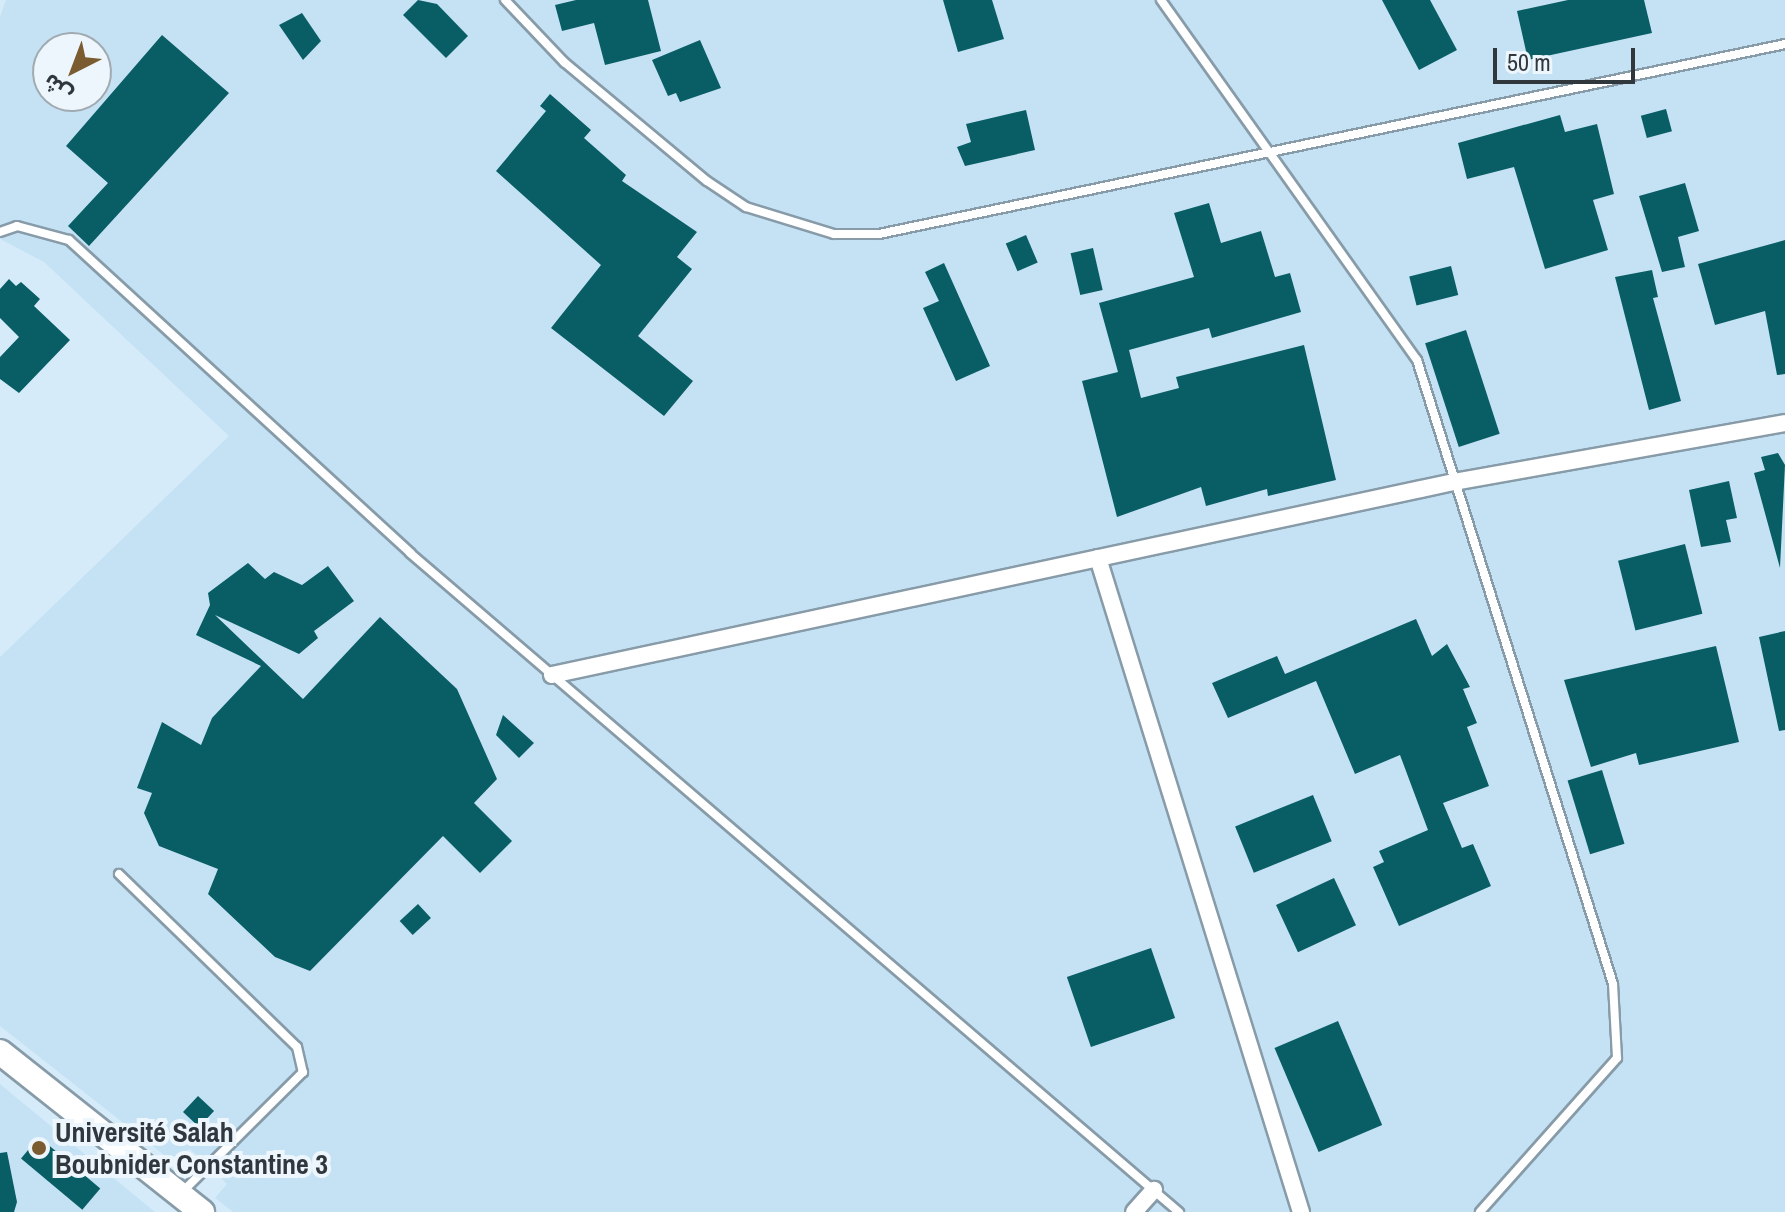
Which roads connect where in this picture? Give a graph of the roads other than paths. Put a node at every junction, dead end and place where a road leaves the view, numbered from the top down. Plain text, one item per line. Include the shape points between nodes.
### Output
1 (505, 0) edge
2 (1161, 0) edge
3 (1785, 44) edge
4 (1269, 151) junction
5 (0, 232) edge
6 (1785, 423) edge
7 (1454, 482) junction
8 (1098, 558) junction
9 (552, 675) junction
10 (119, 874) dead end
11 (0, 1052) edge
12 (1154, 1190) junction
13 (180, 1195) junction
14 (202, 1212) edge
15 (1134, 1212) edge
16 (1179, 1212) edge
17 (1301, 1212) edge
18 (1480, 1212) edge

1 - 4 lane via 564,62 707,181 746,207 834,234 879,234
2 - 4 lane
3 - 4 lane
4 - 7 lane via 1417,360
5 - 9 lane via 17,226 69,240
6 - 7 street
7 - 8 street
7 - 18 lane via 1613,984 1617,1058
8 - 9 street
8 - 17 street
9 - 12 lane
10 - 13 lane via 297,1047 303,1072
11 - 13 main road
12 - 15 street
12 - 16 lane
13 - 14 main road

